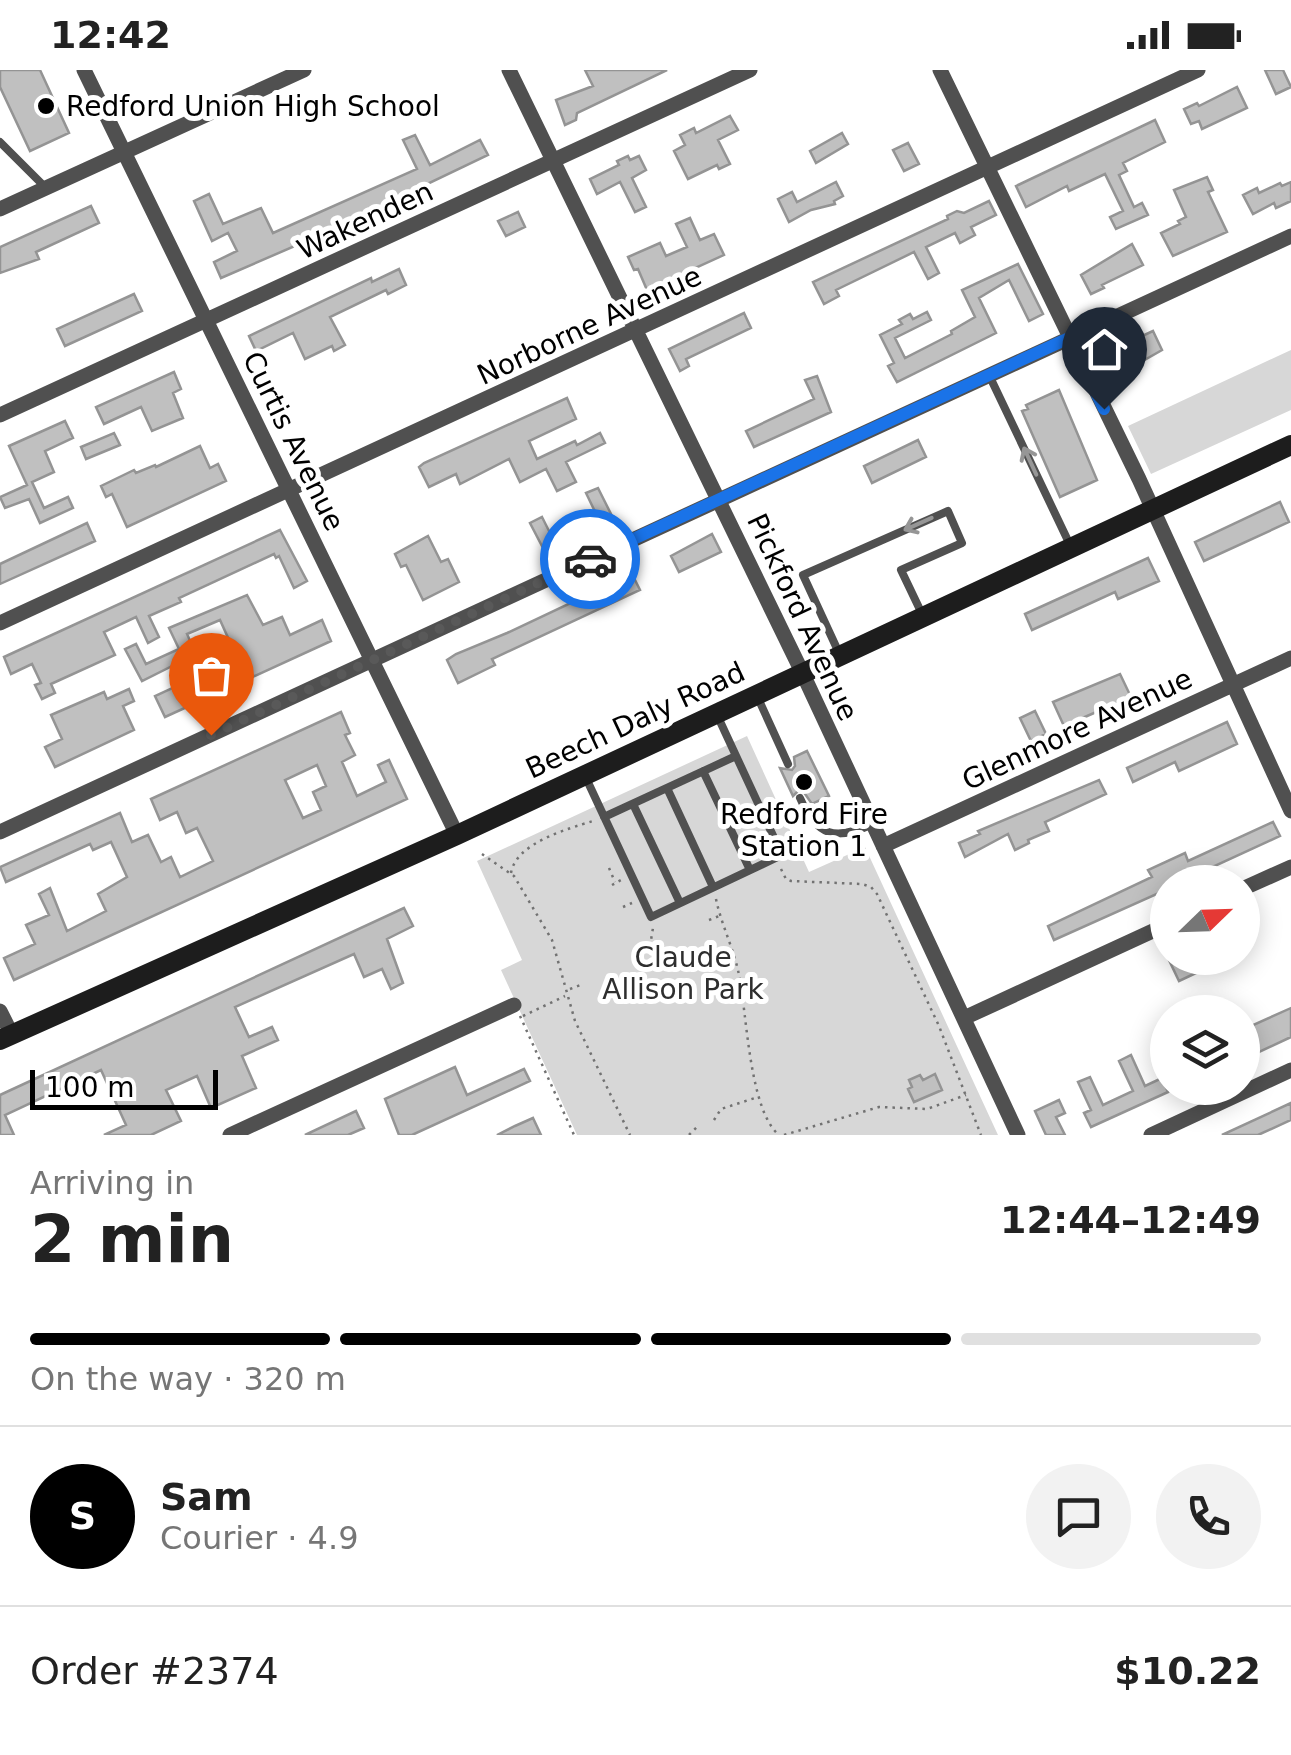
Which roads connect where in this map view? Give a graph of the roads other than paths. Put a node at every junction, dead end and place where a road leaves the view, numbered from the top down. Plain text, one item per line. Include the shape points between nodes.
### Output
1 (84, 70) edge
2 (508, 70) edge
3 (750, 70) edge
4 (940, 70) edge
5 (1198, 70) edge
6 (293, 72) edge
7 (0, 142) edge
8 (124, 152) junction
9 (552, 161) junction
10 (988, 168) junction
11 (46, 188) junction
12 (0, 209) edge
13 (1291, 236) edge
14 (207, 320) junction
15 (636, 331) junction
16 (1069, 338) junction
17 (989, 375) junction
18 (0, 415) edge
19 (1291, 446) edge
20 (290, 490) junction
21 (719, 499) junction
22 (1152, 510) junction
23 (1071, 547) junction
24 (923, 616) junction
25 (0, 623) edge
26 (840, 654) junction
27 (1291, 658) edge
28 (374, 660) junction
29 (802, 672) junction
30 (1233, 684) junction
31 (756, 694) junction
32 (716, 712) junction
33 (736, 756) junction
34 (788, 764) dead end
35 (703, 771) junction
36 (584, 775) junction
37 (667, 788) junction
38 (800, 798) dead end
39 (633, 804) junction
40 (1291, 811) edge
41 (604, 817) junction
42 (873, 824) junction
43 (0, 832) edge
44 (457, 835) junction
45 (883, 846) junction
46 (1291, 866) edge
47 (750, 870) junction
48 (1260, 881) edge
49 (714, 887) junction
50 (680, 903) junction
51 (1150, 932) edge
52 (0, 1011) edge
53 (519, 1014) road end
54 (964, 1018) junction
55 (6, 1037) edge
56 (1291, 1070) edge
57 (230, 1135) edge
58 (1018, 1135) edge
59 (1150, 1135) edge

1 - 8 street, Curtis Avenue
2 - 9 street, Pickford Avenue
3 - 9 street, Wakenden
4 - 10 street
5 - 10 street, Norborne Avenue
6 - 8 street
7 - 11 lane
8 - 11 street
8 - 14 street, Curtis Avenue
9 - 14 street, Wakenden
9 - 15 street, Pickford Avenue
10 - 15 street, Norborne Avenue
10 - 16 street
11 - 12 street
13 - 16 street
14 - 18 street, Wakenden
14 - 20 street, Curtis Avenue
15 - 20 street, Norborne Avenue
15 - 21 street, Pickford Avenue
16 - 17 street
16 - 22 street
17 - 21 street
23 -> 17 lane
19 - 22 main road, Beech Daly Road
20 - 25 street, Norborne Avenue
20 - 28 street, Curtis Avenue
21 - 28 street
21 - 29 street, Pickford Avenue
22 - 23 main road, Beech Daly Road
22 - 30 street
23 - 24 main road, Beech Daly Road
24 - 26 main road, Beech Daly Road
24 -> 26 lane via 902,570 962,543 948,511 803,575
26 - 29 main road, Beech Daly Road
27 - 30 street, Glenmore Avenue
28 - 43 street
28 - 44 street, Curtis Avenue
29 - 31 main road, Beech Daly Road
29 - 42 street, Pickford Avenue
30 - 40 street
30 - 45 street, Glenmore Avenue
31 - 32 main road, Beech Daly Road
31 - 34 lane
32 - 33 lane
32 - 36 main road, Beech Daly Road
33 - 35 lane
33 - 47 lane via 782,855
35 - 37 lane
35 - 47 lane
36 - 41 lane
36 - 44 main road, Beech Daly Road
37 - 39 lane
37 - 49 lane
38 - 42 lane via 810,819 833,834
39 - 41 lane
39 - 50 lane
41 - 50 lane via 651,917
42 - 45 street, Pickford Avenue
44 - 55 main road, Beech Daly Road
45 - 54 street, Pickford Avenue
46 - 48 street
47 - 49 lane
49 - 50 lane
51 - 54 street
52 - 55 street
53 - 57 street
54 - 58 street, Pickford Avenue
56 - 59 street

